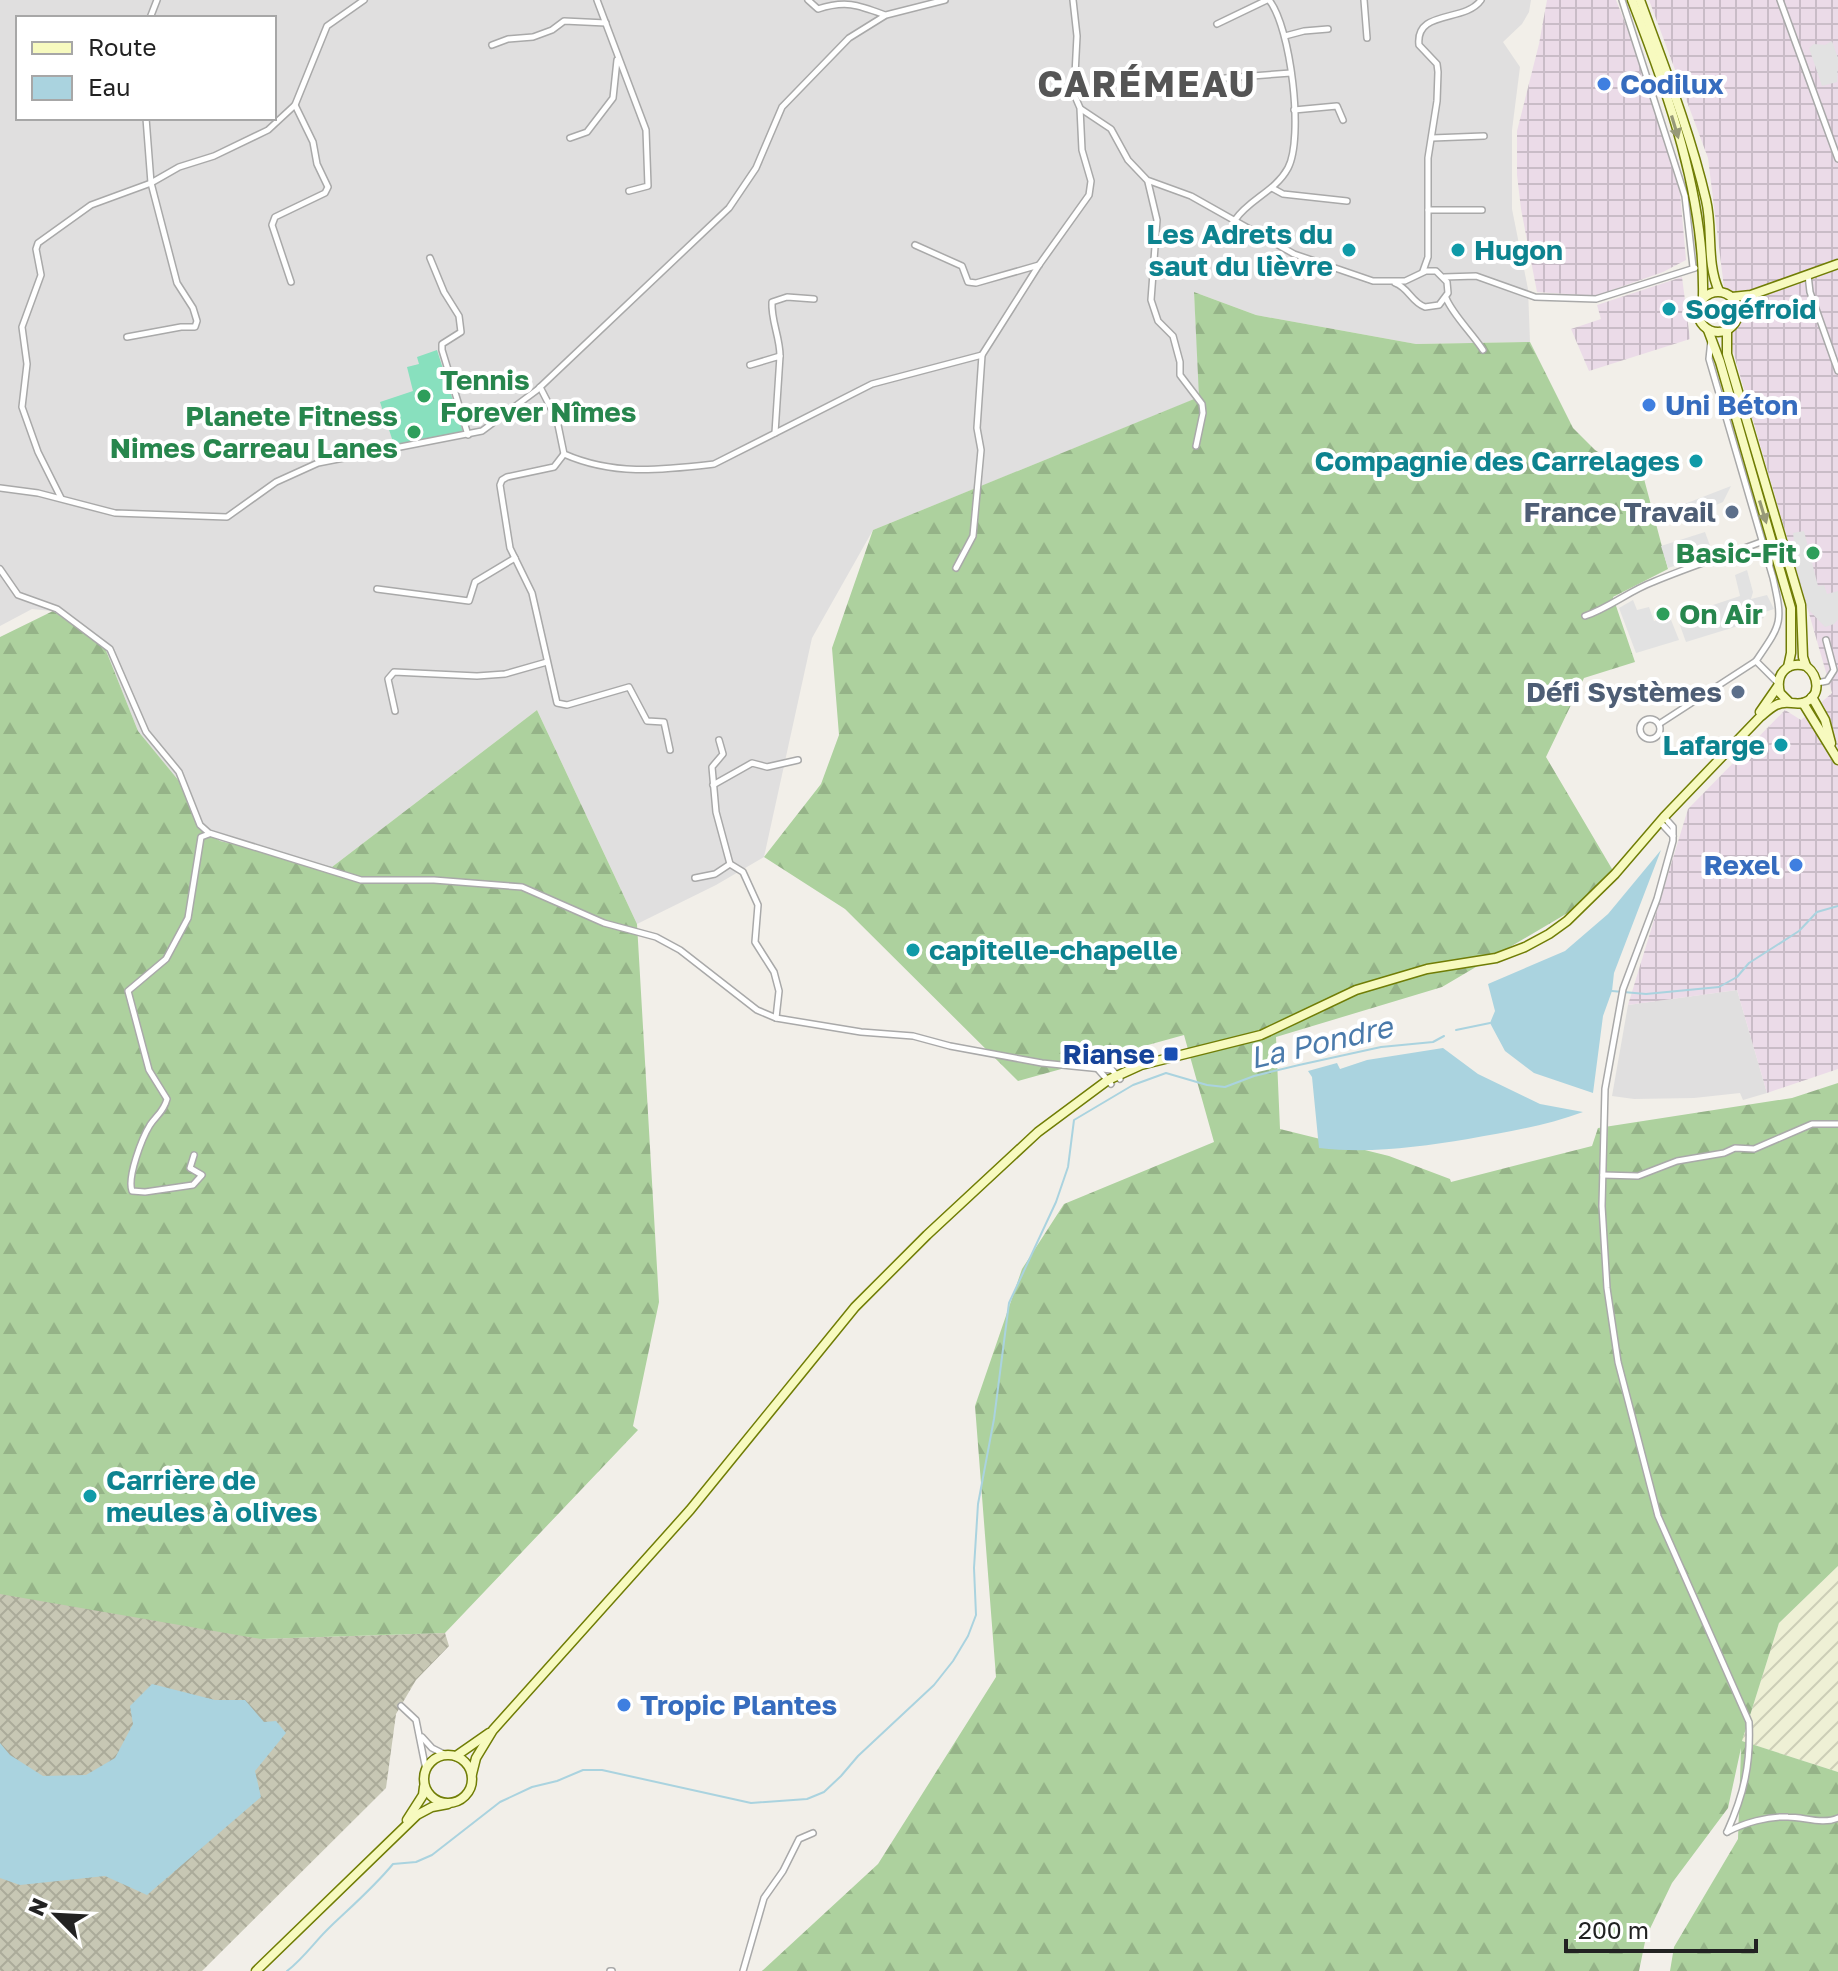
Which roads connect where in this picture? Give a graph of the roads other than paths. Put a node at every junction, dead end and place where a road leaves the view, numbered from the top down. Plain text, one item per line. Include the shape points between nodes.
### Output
1 (364, 0) edge
2 (597, 0) edge
3 (808, 0) edge
4 (945, 0) edge
5 (1073, 0) edge
6 (1268, 0) edge
7 (1364, 0) edge
8 (1481, 0) edge
9 (1622, 0) edge
10 (1632, 0) edge
11 (1640, 0) edge
12 (1780, 0) edge
13 (886, 15) junction
14 (606, 23) junction
15 (1217, 24) dead end
16 (1328, 29) dead end
17 (1285, 36) junction
18 (1367, 38) dead end
19 (492, 45) dead end
20 (618, 58) junction
21 (1291, 73) junction
22 (1212, 82) dead end
23 (295, 105) junction
24 (1080, 108) junction
25 (1294, 110) junction
26 (146, 120) edge
27 (1343, 120) dead end
28 (1484, 136) dead end
29 (570, 138) dead end
30 (1432, 138) junction
31 (1838, 159) edge
32 (1147, 180) junction
33 (151, 183) junction
34 (1272, 188) junction
35 (629, 191) dead end
36 (1347, 201) dead end
37 (1428, 210) junction
38 (1482, 210) dead end
39 (1235, 220) junction
40 (915, 245) dead end
41 (1428, 257) junction
42 (430, 258) dead end
43 (1838, 264) edge
44 (1039, 265) junction
45 (1693, 267) junction
46 (1436, 271) junction
47 (1423, 272) junction
48 (1703, 272) junction
49 (1808, 275) junction
50 (1444, 277) junction
51 (1460, 277) junction
52 (1415, 278) junction
53 (1795, 280) junction
54 (291, 282) dead end
55 (1395, 283) junction
56 (1448, 287) junction
57 (1719, 291) junction
58 (1810, 292) junction
59 (1411, 294) junction
60 (1751, 295) junction
61 (1446, 297) junction
62 (1703, 297) junction
63 (1732, 297) junction
64 (814, 299) dead end
65 (1439, 305) junction
66 (1450, 308) junction
67 (1738, 310) junction
68 (1727, 330) junction
69 (1710, 335) junction
70 (127, 337) dead end
71 (1483, 350) dead end
72 (982, 355) junction
73 (780, 356) junction
74 (750, 365) dead end
75 (1838, 371) edge
76 (540, 387) junction
77 (775, 433) junction
78 (468, 435) junction
79 (1196, 446) dead end
80 (564, 454) junction
81 (0, 488) edge
82 (61, 498) junction
83 (1761, 542) junction
84 (515, 558) junction
85 (956, 568) dead end
86 (0, 569) edge
87 (377, 589) dead end
88 (1585, 616) dead end
89 (1826, 640) dead end
90 (1756, 661) junction
91 (547, 662) junction
92 (1806, 666) junction
93 (1785, 669) junction
94 (1768, 670) junction
95 (1817, 683) junction
96 (1778, 684) junction
97 (1812, 697) junction
98 (1789, 702) junction
99 (1803, 703) junction
100 (395, 711) dead end
101 (1659, 724) junction
102 (1752, 727) junction
103 (719, 740) dead end
104 (1832, 748) junction
105 (670, 750) dead end
106 (798, 760) dead end
107 (1838, 760) edge
108 (713, 785) junction
109 (1662, 819) junction
110 (209, 833) junction
111 (730, 864) junction
112 (695, 878) dead end
113 (776, 1018) junction
114 (1097, 1068) junction
115 (1114, 1080) junction
116 (1838, 1124) edge
117 (194, 1155) dead end
118 (1603, 1175) junction
119 (401, 1706) dead end
120 (493, 1730) junction
121 (421, 1736) junction
122 (446, 1755) junction
123 (456, 1756) junction
124 (426, 1770) junction
125 (472, 1774) junction
126 (424, 1783) junction
127 (448, 1804) junction
128 (1838, 1818) edge
129 (397, 1833) junction
130 (813, 1833) dead end
131 (256, 1971) edge
132 (743, 1971) edge

1 - 23 street via 327,26
2 - 14 street
3 - 13 street via 818,9 857,4
4 - 13 street
5 - 24 street via 1074,94
6 - 15 street
6 - 17 street
7 - 18 street
8 - 30 street via 1468,11 1427,22 1419,33 1419,45 1438,72
9 - 45 street via 1685,196
10 -> 48 main road via 1695,194
11 - 57 main road via 1707,203
12 - 31 street
13 - 76 street via 849,38 782,107 756,168 729,208
14 - 19 street via 564,21 533,37
14 - 20 street
16 - 17 street
17 - 21 street
20 - 29 street via 613,98 587,132
20 - 35 street via 646,130 648,186
21 - 22 street
21 - 25 street
23 - 33 street via 268,130
23 - 54 street via 328,187 275,217 272,225
24 - 32 street via 1111,129 1135,170
24 - 44 street via 1089,195
25 - 27 street via 1337,106
25 - 34 street via 1294,154
26 - 33 street
28 - 30 street
30 - 37 street
32 - 39 street
32 - 79 street via 1157,220 1151,300 1158,321 1173,336 1180,375 1202,404
33 - 70 street via 177,283 197,321 195,327
33 - 82 street via 91,205 36,249 41,275 22,327 27,364 22,407
34 - 36 street via 1283,194
34 - 39 street
37 - 38 street
37 - 41 street
39 - 55 street via 1307,260
40 - 44 street via 962,266 968,282
41 - 46 street
41 - 47 street
42 - 78 street via 462,325 442,350
43 - 49 main road
44 - 72 street
45 - 48 street
45 - 51 street via 1596,299 1535,297 1476,276
46 - 47 street
46 - 50 street
47 - 52 street
48 - 62 main road
49 - 53 main road
49 - 58 street
50 - 51 street
50 - 56 street
51 - 56 street
52 - 55 street
52 - 59 street
53 - 58 street
53 - 60 main road
55 - 59 street
56 - 61 street
57 - 62 main road
57 - 63 main road
58 - 75 street
59 - 65 street via 1425,307
60 - 63 main road
60 - 67 main road
61 - 65 street
61 - 66 street
62 - 69 main road via 1697,315
63 - 67 main road
64 - 73 street via 772,302
65 - 66 street
66 - 71 street
67 - 68 main road via 1736,322
68 - 69 main road
68 - 92 main road via 1727,354 1801,605
69 - 83 street via 1709,359
69 -> 93 main road via 1791,608 1791,653
72 - 77 street via 872,384
72 - 85 street via 973,536
73 - 74 street
73 - 77 street
76 - 78 street via 494,424
76 - 80 street via 557,420
77 - 80 street via 714,464 699,466 622,471
78 - 82 street via 318,463 276,482 227,517 115,513
80 - 84 street via 554,467 502,480 505,527
81 - 82 street
83 - 88 street via 1654,581
83 - 90 street via 1781,613
84 - 87 street via 475,582 469,601
84 - 91 street via 532,593
86 - 110 street via 18,595 57,609 110,649 146,732 179,772 200,825
89 - 95 street via 1834,670 1827,681
90 - 94 street
90 - 101 street
91 - 100 street via 477,676 394,672 388,687
91 - 105 street via 557,703 567,705 629,687 647,721 664,722
92 - 93 main road
92 - 95 main road
93 - 94 street
93 - 96 main road
94 - 96 street
95 - 97 main road
96 - 98 main road
96 - 102 main road
97 - 99 main road
97 - 104 main road
98 - 99 main road
98 - 102 main road via 1770,709
99 - 104 main road
101 - 101 street via 1645,720 1641,735 1656,738
102 - 109 main road
103 - 108 street via 723,754 712,765
104 - 107 main road
106 - 108 street via 767,767 752,763
108 - 111 street
109 - 115 main road via 1567,921 1525,947 1356,990 1275,1030 1141,1065
109 - 118 street via 1673,827 1674,837 1622,992 1605,1089
110 - 113 street via 361,880 522,887 604,923 656,937
110 - 117 street via 201,837 188,918 166,959 128,991 149,1070 167,1099 135,1164 132,1191 193,1185 202,1175 190,1168
111 - 112 street
111 - 113 street via 743,872 758,905 755,942 774,972 779,991
113 - 114 street
114 - 115 street
114 - 115 street via 1112,1070
115 - 120 main road via 1038,1132 855,1307 690,1510
116 - 118 street via 1812,1124 1754,1149 1677,1161 1638,1176
118 - 128 street via 1612,1332 1658,1516 1749,1722 1742,1797 1727,1832 1786,1816 1830,1822
119 - 121 street via 416,1720
120 - 123 main road
120 - 125 main road
121 - 122 street
121 - 124 street
122 - 123 main road
122 - 124 main road
123 - 125 main road
124 - 126 main road
125 - 127 main road via 469,1793
126 - 127 main road via 432,1797
126 - 129 main road via 423,1795
127 - 129 main road via 417,1815
129 - 131 main road
130 - 132 street via 799,1839 764,1898

